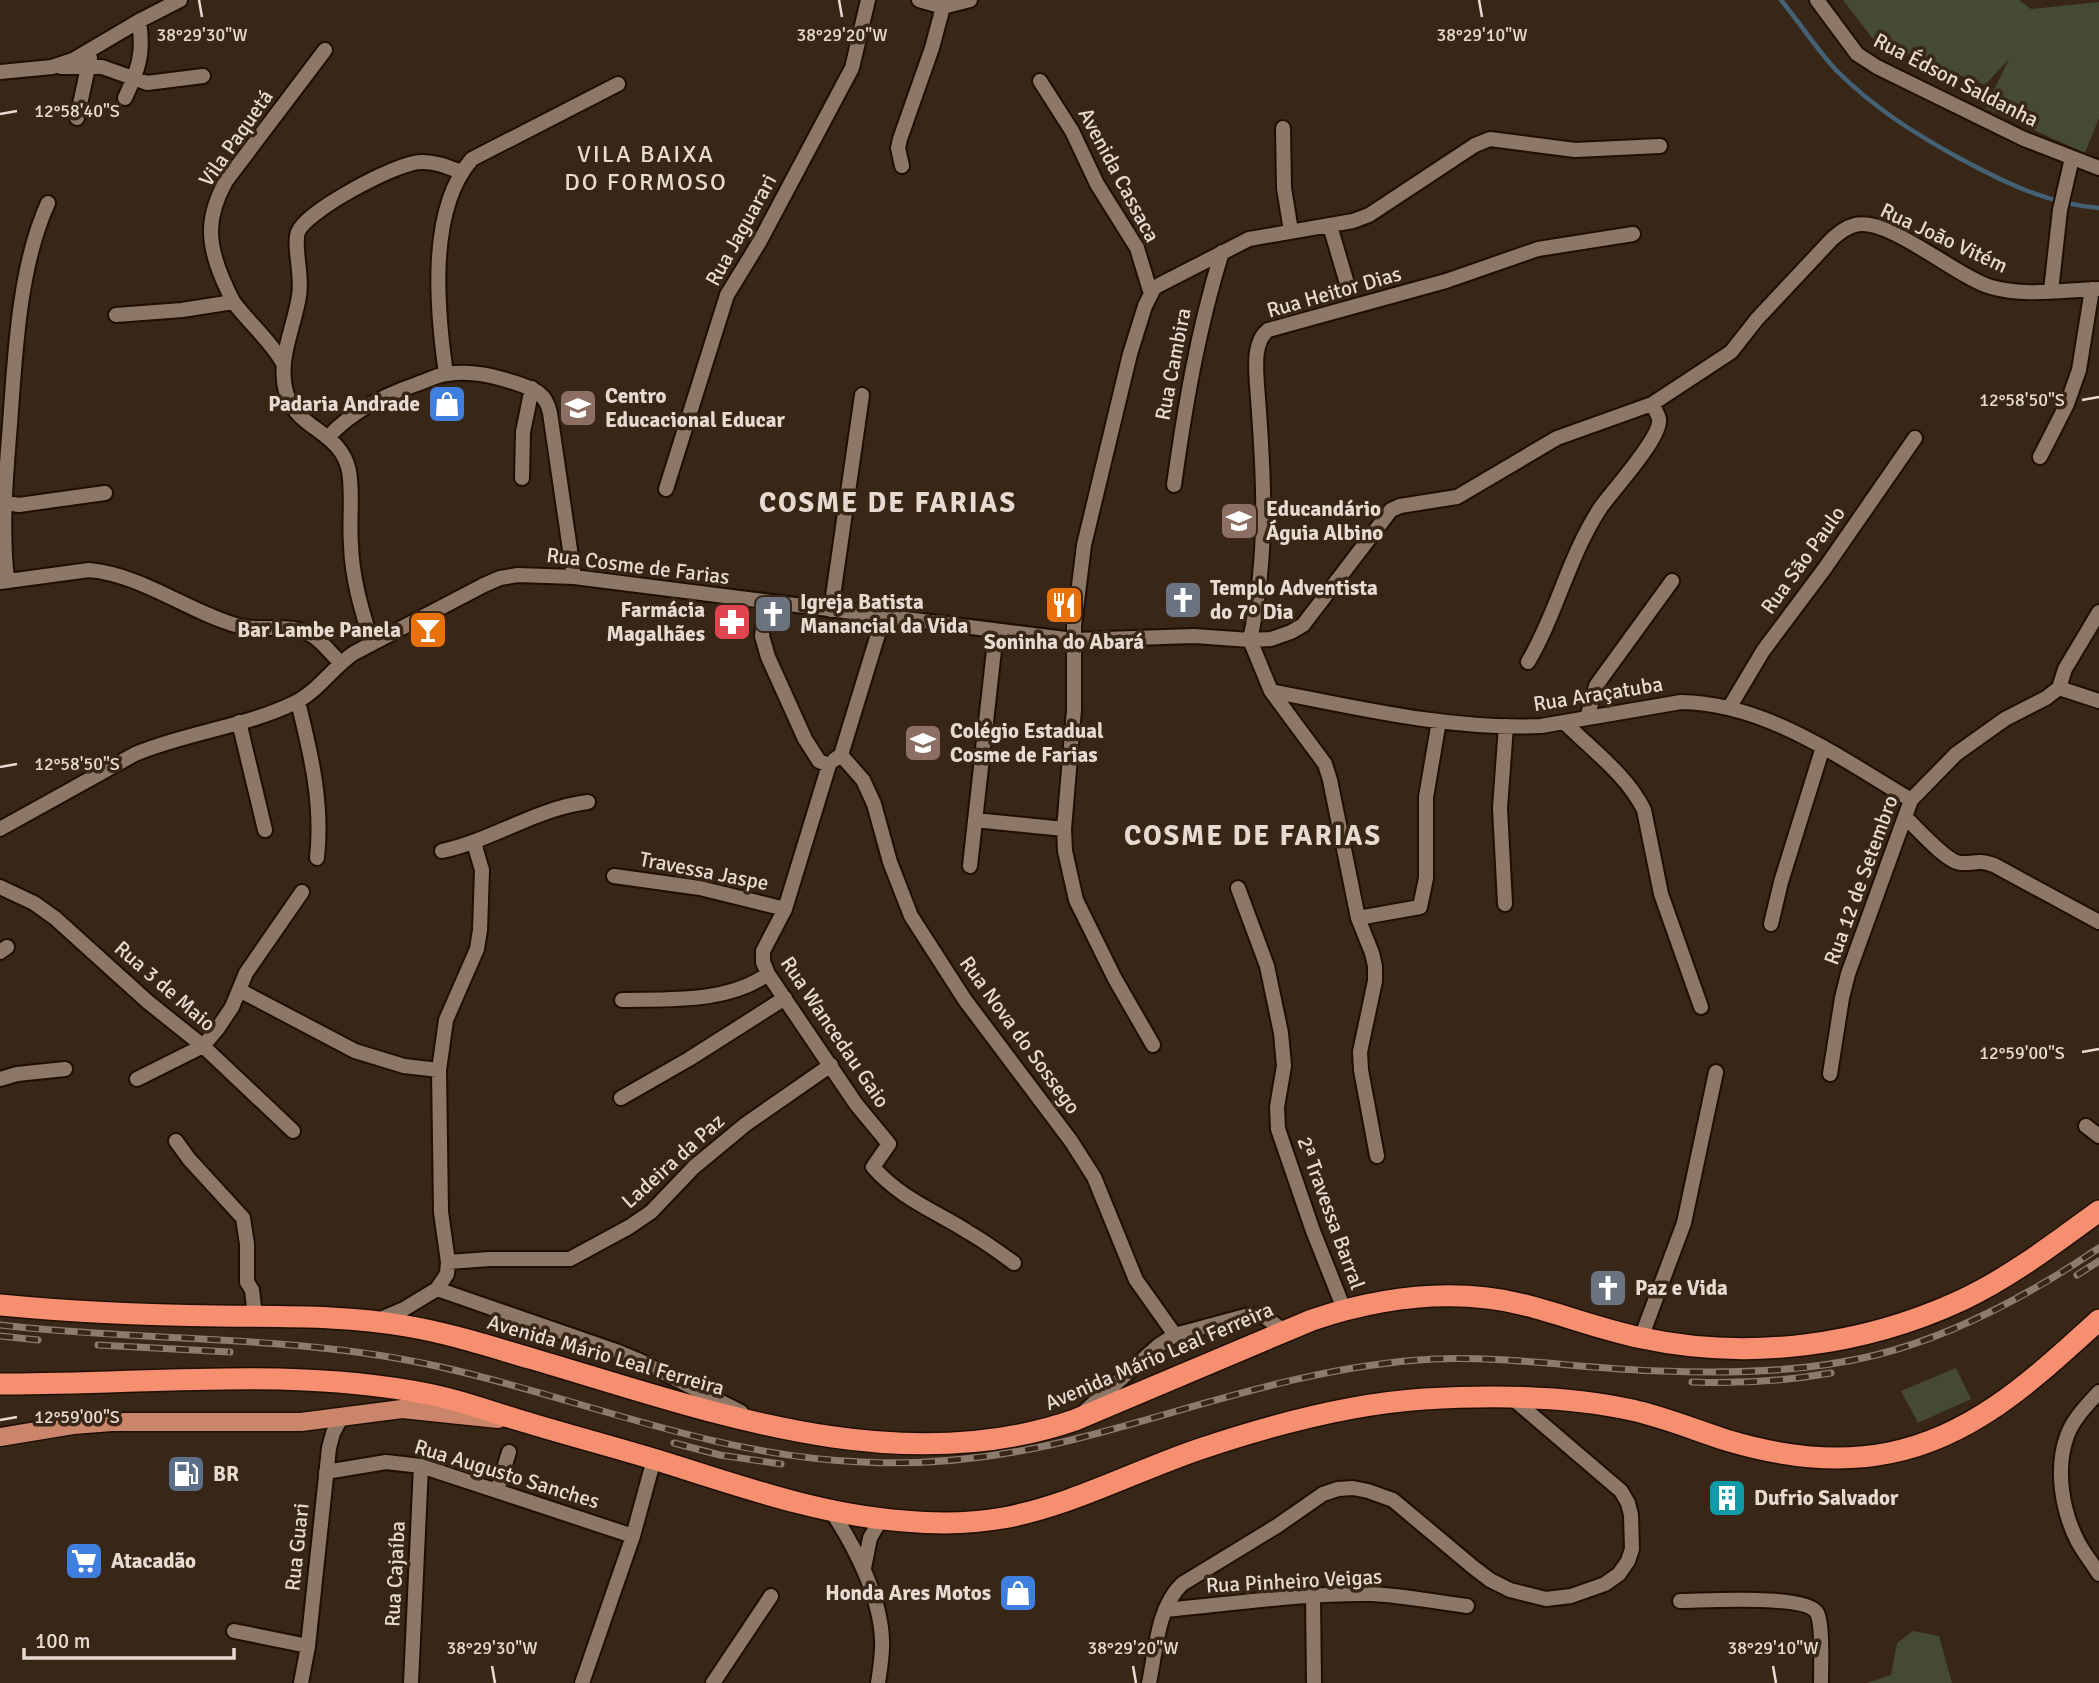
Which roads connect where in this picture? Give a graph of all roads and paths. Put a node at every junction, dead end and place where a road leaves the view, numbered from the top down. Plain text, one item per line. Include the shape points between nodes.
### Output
1 (180, 0) edge
2 (869, 0) edge
3 (919, 0) edge
4 (970, 0) edge
5 (1817, 0) edge
6 (943, 7) junction
7 (139, 21) junction
8 (90, 50) junction
9 (325, 51) dead end
10 (52, 67) junction
11 (89, 67) junction
12 (0, 72) edge
13 (203, 76) dead end
14 (134, 79) junction
15 (1040, 81) dead end
16 (618, 84) dead end
17 (125, 98) dead end
18 (77, 118) dead end
19 (1283, 128) dead end
20 (1660, 146) dead end
21 (2071, 158) junction
22 (902, 166) dead end
23 (2099, 168) edge
24 (461, 172) junction
25 (48, 203) dead end
26 (1330, 226) junction
27 (1291, 231) junction
28 (1633, 234) dead end
29 (1222, 252) junction
30 (1346, 280) dead end
31 (2095, 289) edge
32 (2051, 291) junction
33 (1151, 294) junction
34 (233, 302) junction
35 (116, 315) dead end
36 (283, 363) junction
37 (446, 374) junction
38 (532, 388) junction
39 (862, 395) dead end
40 (1653, 404) junction
41 (329, 436) junction
42 (1915, 439) dead end
43 (2040, 457) dead end
44 (522, 478) dead end
45 (1174, 485) dead end
46 (666, 489) dead end
47 (105, 492) dead end
48 (2, 503) edge
49 (574, 577) junction
50 (3, 581) edge
51 (1672, 581) dead end
52 (765, 602) junction
53 (831, 610) junction
54 (2099, 612) edge
55 (883, 618) junction
56 (996, 632) junction
57 (1074, 640) junction
58 (1250, 640) junction
59 (372, 644) junction
60 (340, 662) junction
61 (1528, 662) dead end
62 (2059, 688) junction
63 (1271, 691) junction
64 (2099, 701) edge
65 (298, 702) junction
66 (1729, 708) junction
67 (1587, 718) junction
68 (1439, 721) junction
69 (239, 722) junction
70 (1564, 722) junction
71 (1506, 726) junction
72 (1823, 747) junction
73 (841, 755) junction
74 (829, 765) junction
75 (1910, 800) junction
76 (588, 802) dead end
77 (1905, 817) junction
78 (975, 820) junction
79 (0, 829) edge
80 (1063, 829) junction
81 (265, 830) dead end
82 (474, 844) junction
83 (442, 851) dead end
84 (317, 858) dead end
85 (970, 866) dead end
86 (614, 876) dead end
87 (0, 887) edge
88 (1238, 888) dead end
89 (302, 892) dead end
90 (1505, 904) dead end
91 (785, 909) junction
92 (1358, 918) junction
93 (2099, 922) edge
94 (1771, 924) dead end
95 (768, 974) junction
96 (239, 990) junction
97 (785, 998) junction
98 (622, 1000) dead end
99 (1701, 1007) dead end
100 (1153, 1045) dead end
101 (202, 1046) junction
102 (831, 1065) junction
103 (65, 1069) dead end
104 (439, 1070) junction
105 (1716, 1072) dead end
106 (1830, 1074) dead end
107 (0, 1079) edge
108 (137, 1079) dead end
109 (621, 1098) dead end
110 (2086, 1126) dead end
111 (293, 1131) dead end
112 (2099, 1136) edge
113 (176, 1141) dead end
114 (1377, 1156) dead end
115 (2099, 1211) edge
116 (448, 1262) junction
117 (1014, 1263) dead end
118 (437, 1289) junction
119 (0, 1305) edge
120 (1344, 1309) junction
121 (254, 1316) junction
122 (2099, 1320) edge
123 (375, 1321) junction
124 (1284, 1331) junction
125 (1175, 1335) junction
126 (1641, 1338) junction
127 (0, 1384) edge
128 (2099, 1392) edge
129 (1511, 1397) junction
130 (341, 1418) junction
131 (519, 1420) junction
132 (1075, 1420) junction
133 (764, 1424) junction
134 (0, 1437) edge
135 (509, 1452) dead end
136 (654, 1459) junction
137 (421, 1466) junction
138 (326, 1472) junction
139 (497, 1491) junction
140 (832, 1512) junction
141 (881, 1519) junction
142 (633, 1536) junction
143 (863, 1569) junction
144 (2099, 1574) edge
145 (771, 1595) dead end
146 (1313, 1598) junction
147 (1680, 1601) dead end
148 (1467, 1606) dead end
149 (1164, 1610) junction
150 (234, 1631) dead end
151 (307, 1646) junction
152 (301, 1683) edge
153 (411, 1683) edge
154 (582, 1683) edge
155 (713, 1683) edge
156 (878, 1683) edge
157 (1149, 1683) edge
158 (1314, 1683) edge
159 (1821, 1683) edge

1 - 7 street
2 - 46 street, Rua Jaguarari via 852,68 727,295
3 - 6 street
4 - 6 street
5 - 21 street, Rua Édson Saldanha via 1857,54 1877,67
6 - 22 street via 898,148
7 - 8 street
7 - 14 street via 143,43
8 - 10 street
8 - 11 street
9 - 34 street, Vila Paquetá via 217,198 210,242
10 - 11 street
10 - 12 street
11 - 14 street
11 - 18 street
13 - 14 street via 159,83
14 - 17 street
15 - 33 street, Avenida Cassaca via 1137,248
16 - 24 street via 472,159
19 - 27 street via 1284,188
20 - 26 street via 1575,150 1490,139 1369,215
21 - 23 street, Rua Édson Saldanha
21 - 32 street
24 - 36 street via 422,161 404,164 305,221 297,235 299,296
24 - 37 street via 445,220 440,261 438,305
25 - 48 street via 34,243 24,296
26 - 27 street
26 - 30 street
27 - 29 street via 1259,236
28 - 58 street, Rua Heitor Dias via 1538,249 1466,275 1263,334 1256,371 1265,515
29 - 33 street via 1160,284
29 - 45 street, Rua Cambira via 1200,328
31 - 32 street, Rua João Vitém
31 - 43 street via 2079,370
32 - 40 street, Rua João Vitém via 2006,291 1989,286 1887,230 1856,224 1832,239 1731,352
33 - 57 street via 1130,354 1084,545
34 - 35 street
34 - 36 street, Vila Paquetá via 265,335
36 - 41 street via 292,405
37 - 38 street via 489,375
37 - 41 street via 360,409
38 - 44 street via 523,432
38 - 49 street via 548,402
39 - 53 street
40 - 58 street, Rua Cosme de Farias via 1557,438 1457,497 1391,510 1303,625 1270,639
40 - 61 street via 1659,420 1654,439 1585,532 1553,614
41 - 59 street via 349,470 355,587
42 - 66 street, Rua São Paulo via 1763,651
47 - 48 street via 19,505
48 - 50 street
49 - 52 street, Rua Cosme de Farias
49 - 59 street, Rua Cosme de Farias via 500,578
50 - 60 street via 103,571 241,626 303,632
51 - 67 street via 1596,686
52 - 53 street, Rua Cosme de Farias
52 - 74 street via 762,636 768,657 805,739 819,761
53 - 55 street, Rua Cosme de Farias
54 - 62 street via 2065,669
55 - 56 street, Rua Cosme de Farias
55 - 73 street
56 - 57 street, Rua Cosme de Farias
56 - 78 street
57 - 58 street, Rua Cosme de Farias via 1194,636
57 - 80 street via 1074,710
58 - 63 street
59 - 60 street, Rua Cosme de Farias
60 - 65 street, Rua Cosme de Farias
62 - 64 street
62 - 75 street, Rua 12 de Setembro via 1956,754
63 - 68 street, Rua Araçatuba
63 - 92 street via 1325,764
65 - 69 street, Rua Cosme de Farias
65 - 84 street via 316,781
66 - 67 street, Rua Araçatuba via 1681,702
66 - 72 street, Rua Araçatuba
67 - 70 street, Rua Araçatuba
68 - 71 street, Rua Araçatuba
68 - 92 street via 1426,797 1426,878 1420,907
69 - 79 street, Rua Cosme de Farias via 135,754
69 - 81 street
70 - 71 street, Rua Araçatuba
70 - 99 street via 1628,785 1644,810 1661,894
71 - 90 street via 1500,808
72 - 75 street, Rua Araçatuba
72 - 94 street
73 - 74 street
73 - 125 street, Rua Nova do Sossego via 863,780 874,804 911,916 965,1000 1094,1177 1136,1280
74 - 91 street, Rua Wancedau Gaio
75 - 77 street, Rua 12 de Setembro
76 - 82 street via 560,806
77 - 93 street via 1950,859 1960,864 1983,861 1994,865
77 - 106 street, Rua 12 de Setembro via 1848,974
78 - 80 street
78 - 85 street
80 - 100 street via 1076,900
82 - 83 street
82 - 104 street via 482,870 480,930 477,949 446,1020
86 - 91 street, Travessa Jaspe via 700,888
87 - 101 street, Rua 3 de Maio via 55,918
88 - 120 street, 2ª Travessa Barral via 1267,966 1282,1032 1278,1129
89 - 96 street via 256,957
91 - 95 street, Rua Wancedau Gaio via 763,951
92 - 114 street via 1375,966 1360,1070
95 - 97 street, Rua Wancedau Gaio
95 - 98 street via 734,991
96 - 101 street via 226,1019
96 - 104 street via 355,1051 404,1066
97 - 102 street, Rua Wancedau Gaio
97 - 109 street
101 - 108 street
101 - 111 street, Rua 3 de Maio
102 - 116 street, Ladeira da Paz via 746,1124 694,1167 651,1212 570,1259
102 - 117 street, Rua Wancedau Gaio via 889,1144 873,1167 888,1184
103 - 107 street
104 - 116 street via 441,1212
105 - 126 street via 1684,1223
110 - 112 street
113 - 121 street via 243,1219
115 - 126 highway, Avenida Mário Leal Ferreira via 2021,1267 1964,1299 1877,1331 1810,1344 1742,1349
116 - 118 street via 447,1274
118 - 123 street
118 - 133 street via 640,1360
119 - 121 highway, Avenida Mário Leal Ferreira via 149,1315
120 - 124 highway, Avenida Mário Leal Ferreira
120 - 126 highway, Avenida Mário Leal Ferreira via 1406,1298 1467,1296 1524,1305
121 - 123 highway, Avenida Mário Leal Ferreira
122 - 129 highway via 2024,1387 1977,1419 1920,1446 1865,1457 1789,1455 1632,1410
123 - 133 highway, Avenida Mário Leal Ferreira via 446,1334
124 - 125 street via 1265,1317 1249,1315
124 - 132 highway, Avenida Mário Leal Ferreira
125 - 132 street
127 - 131 highway via 317,1381 457,1400
128 - 144 street via 2067,1435 2060,1472 2064,1506 2078,1542
129 - 141 highway via 1419,1399 1326,1414 1214,1444 1006,1517 953,1523
129 - 149 street via 1621,1491 1628,1503 1632,1549 1619,1574 1605,1584 1546,1599 1510,1590 1473,1567 1393,1500 1353,1488 1324,1494 1182,1584
130 - 131 main road via 421,1409
130 - 134 main road via 271,1423 112,1422
130 - 138 street, Rua Guari via 333,1433
131 - 136 highway
132 - 133 highway, Avenida Mário Leal Ferreira via 1012,1437 936,1444 862,1440
135 - 139 street
136 - 140 highway
136 - 142 street
137 - 138 street, Rua Augusto Sanches via 386,1462
137 - 139 street, Rua Augusto Sanches
137 - 153 street, Rua Cajaíba
138 - 151 street, Rua Guari
139 - 142 street, Rua Augusto Sanches
140 - 141 highway
140 - 143 street
141 - 143 street via 870,1538
142 - 154 street
143 - 156 street via 882,1639
145 - 155 street
146 - 148 street, Rua Pinheiro Veigas via 1373,1594
146 - 149 street, Rua Pinheiro Veigas
146 - 158 street
147 - 159 street via 1808,1604 1820,1621
149 - 157 street
150 - 151 street
151 - 152 street, Rua Guari

